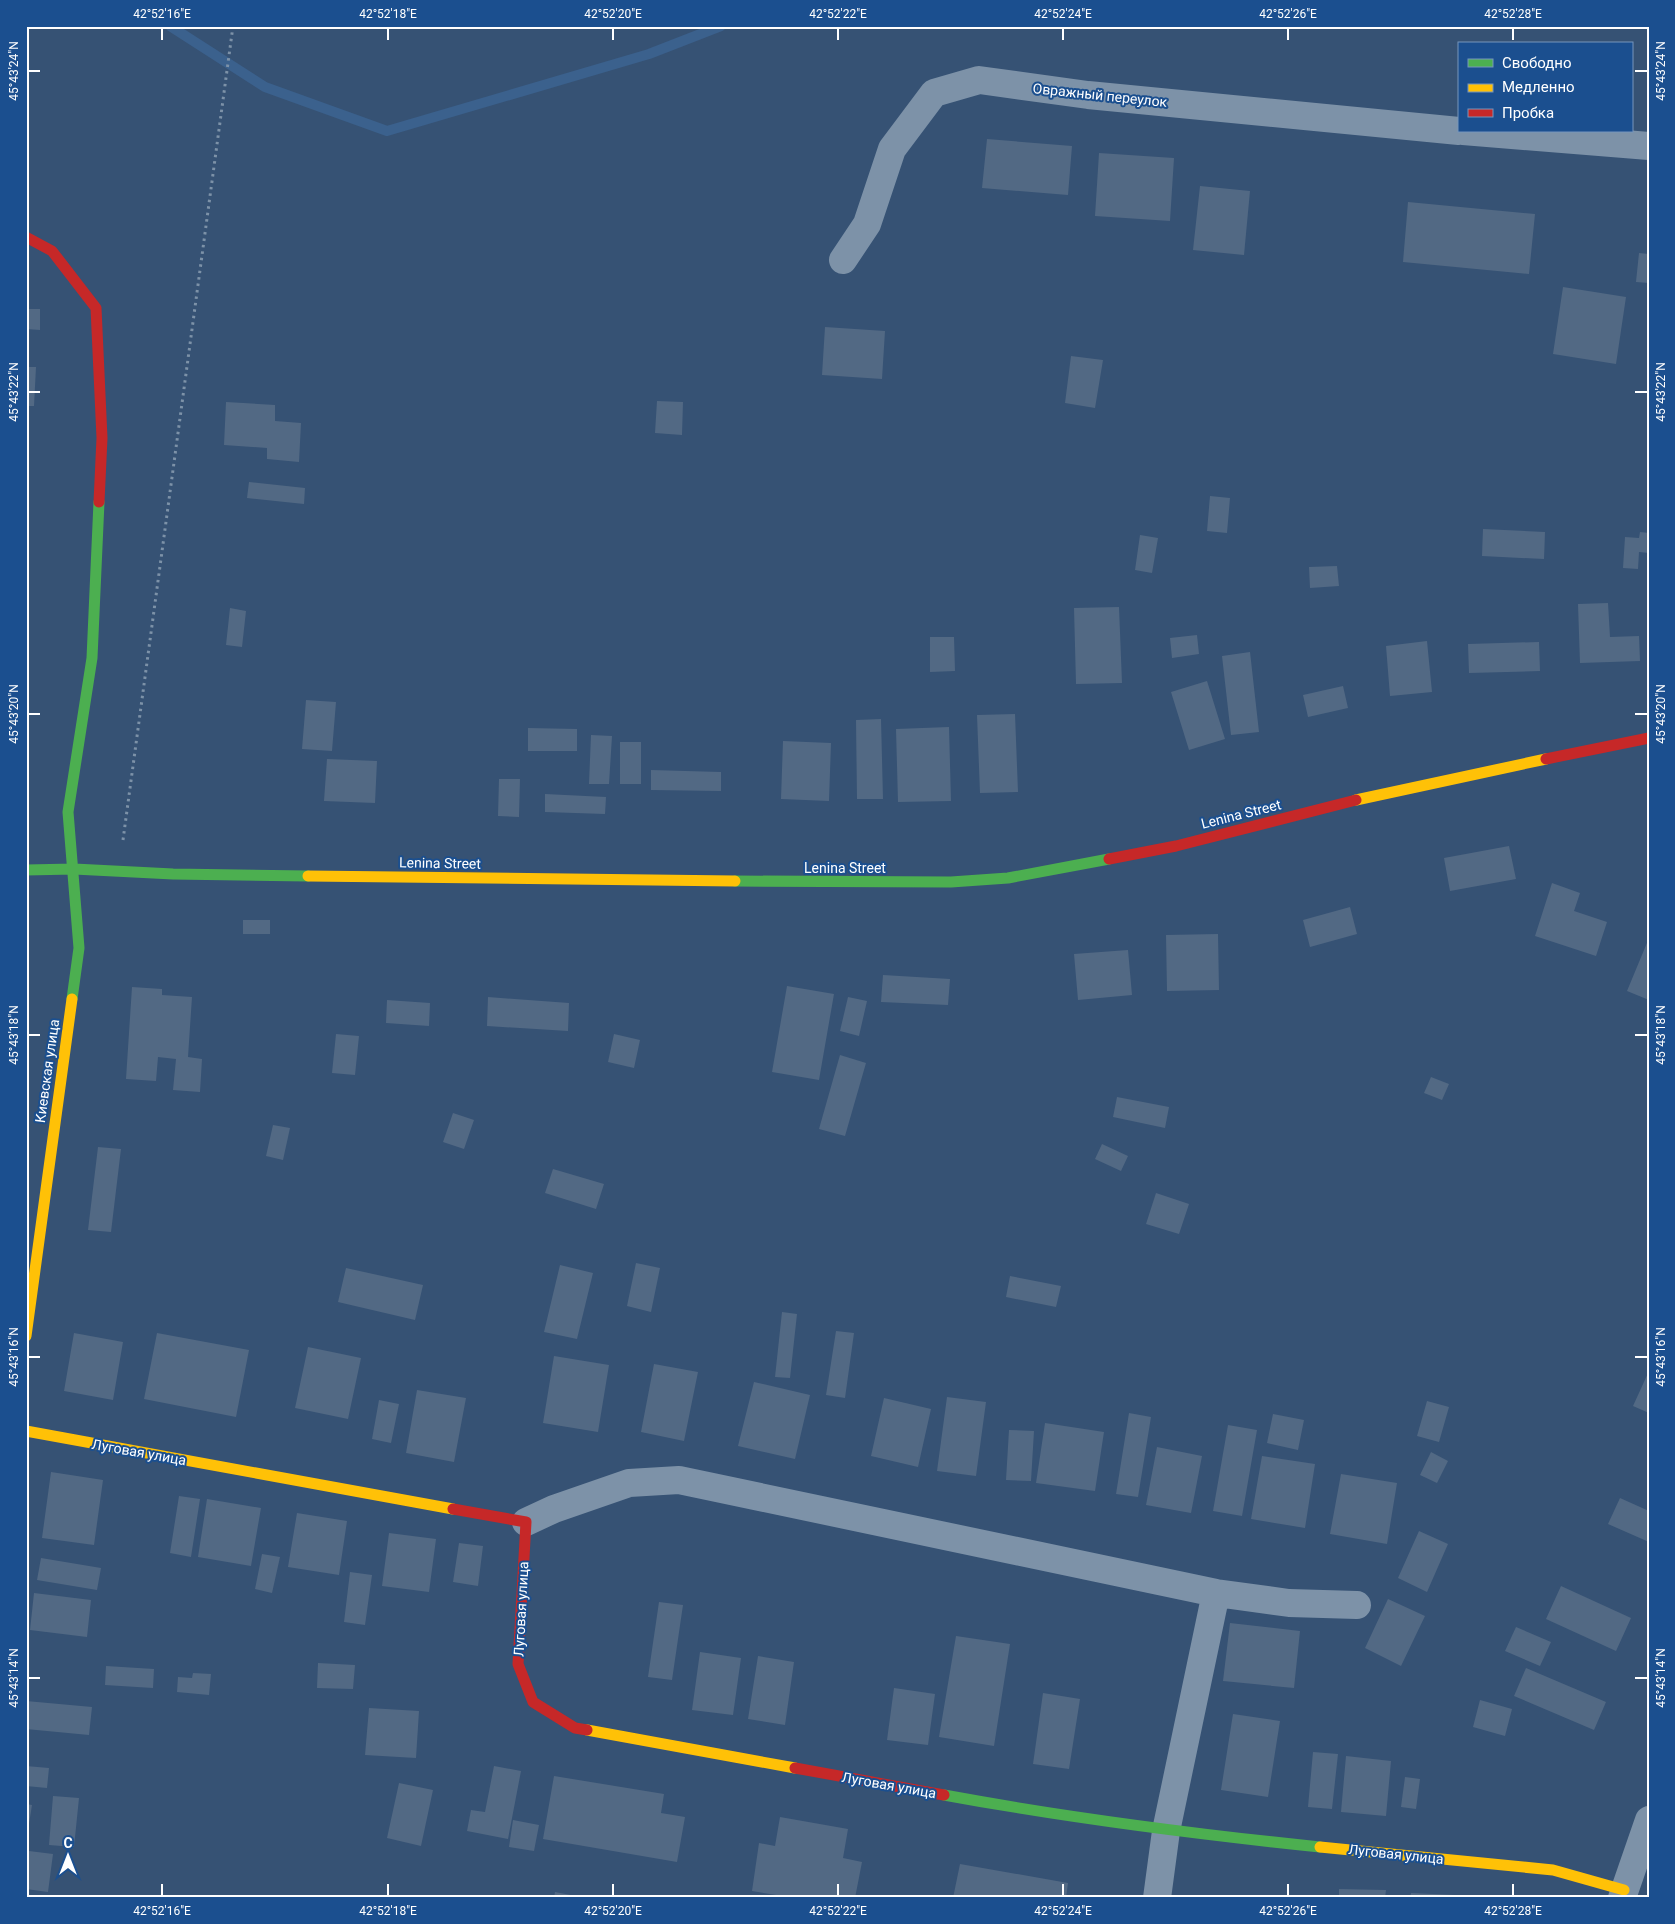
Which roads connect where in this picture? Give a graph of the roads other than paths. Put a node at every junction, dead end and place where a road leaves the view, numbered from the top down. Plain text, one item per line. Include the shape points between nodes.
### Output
1 (1458, 131) edge
2 (1475, 132) edge
3 (1649, 146) edge
4 (26, 237) edge
5 (843, 260) dead end
6 (1649, 738) edge
7 (74, 869) junction
8 (26, 870) edge
9 (26, 1336) edge
10 (26, 1431) edge
11 (526, 1522) junction
12 (1216, 1593) junction
13 (1357, 1606) dead end
14 (1649, 1820) edge
15 (1166, 1831) junction
16 (1623, 1894) edge
17 (1157, 1898) edge

1 - 5 street, Овражный переулок via 1088,95 979,80 934,93 892,149 867,224
2 - 3 street
4 - 7 street, Киевская улица via 52,252 96,308 102,447 92,658 68,812
6 - 7 street, Lenina Street via 1375,795 1176,846 1008,878 877,883
7 - 8 street, Lenina Street
7 - 9 street, Киевская улица via 78,948
10 - 11 street, Луговая улица
11 - 12 street via 629,1483 679,1480
11 - 15 street, Луговая улица via 518,1664 533,1702 575,1728 1029,1811
12 - 13 street via 1289,1603
12 - 15 street
14 - 16 street
15 - 16 street, Луговая улица via 1553,1870
15 - 17 street

